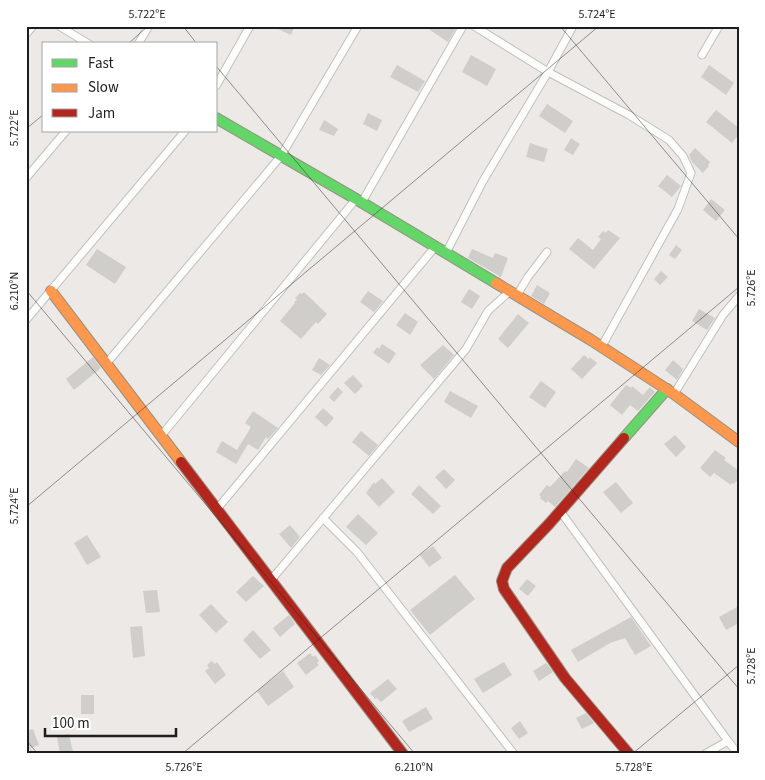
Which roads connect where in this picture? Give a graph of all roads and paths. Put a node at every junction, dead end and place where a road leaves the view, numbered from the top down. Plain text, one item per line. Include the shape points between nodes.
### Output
1 (33, 26) edge
2 (60, 26) edge
3 (149, 26) edge
4 (250, 26) edge
5 (358, 26) edge
6 (463, 26) edge
7 (474, 26) edge
8 (573, 26) edge
9 (719, 26) edge
10 (26, 34) edge
11 (86, 42) edge
12 (139, 42) edge
13 (702, 56) dead end
14 (548, 72) junction
15 (218, 82) edge
16 (218, 119) edge
17 (65, 132) edge
18 (184, 132) edge
19 (281, 156) junction
20 (26, 178) edge
21 (359, 201) junction
22 (435, 247) junction
23 (547, 252) dead end
24 (446, 253) junction
25 (51, 291) junction
26 (513, 293) junction
27 (739, 296) edge
28 (26, 320) edge
29 (602, 346) junction
30 (106, 364) junction
31 (671, 392) junction
32 (161, 436) junction
33 (739, 442) edge
34 (217, 509) junction
35 (560, 511) junction
36 (323, 518) junction
37 (271, 580) junction
38 (728, 741) junction
39 (26, 750) edge
40 (28, 754) edge
41 (403, 754) edge
42 (514, 754) edge
43 (629, 754) edge
44 (705, 754) edge
45 (738, 754) edge

1 - 10 street
2 - 11 street
3 - 12 street
4 - 15 street
5 - 19 street
6 - 21 street
7 - 14 street
8 - 14 street
9 - 13 street
14 - 24 street via 483,181
14 - 29 street via 669,140 683,156 691,173 678,209
16 - 19 street
17 - 20 street
18 - 25 street
19 - 21 street
19 - 30 street
21 - 22 street
21 - 32 street
22 - 24 street
22 - 34 street
23 - 26 street
24 - 26 street
25 - 28 street
25 - 30 street
26 - 29 street
26 - 36 street via 488,311 466,349
27 - 31 street
29 - 31 street
30 - 32 street
31 - 33 street
31 - 35 street
32 - 34 street
34 - 37 street
35 - 38 street
35 - 43 street via 507,568 502,581 504,589 565,678
36 - 37 street
36 - 42 street via 357,552
37 - 41 street
38 - 44 street
38 - 45 street
39 - 40 street

